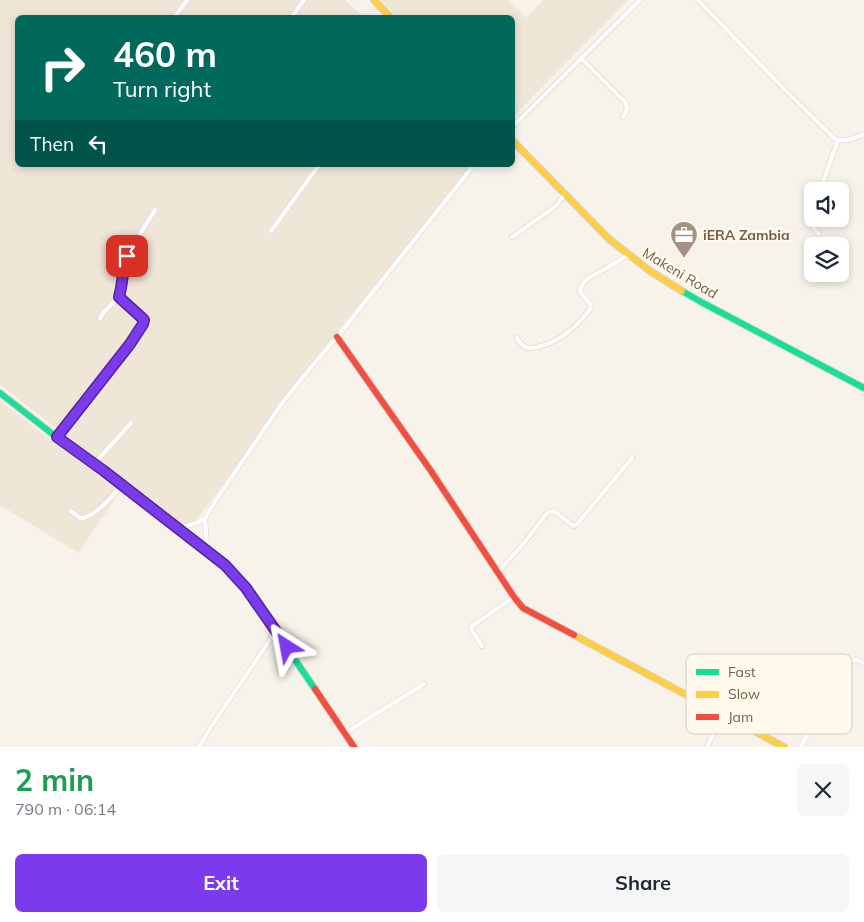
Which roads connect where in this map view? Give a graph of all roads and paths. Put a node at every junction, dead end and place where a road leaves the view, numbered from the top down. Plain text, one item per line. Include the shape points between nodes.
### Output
1 (188, 0) edge
2 (304, 0) edge
3 (374, 0) edge
4 (640, 0) edge
5 (698, 0) edge
6 (176, 15) edge
7 (293, 15) edge
8 (389, 15) edge
9 (581, 58) junction
10 (623, 117) dead end
11 (515, 124) edge
12 (864, 134) edge
13 (838, 140) junction
14 (515, 143) edge
15 (318, 167) edge
16 (472, 167) edge
17 (823, 182) edge
18 (564, 194) junction
19 (155, 210) dead end
20 (813, 227) edge
21 (271, 231) dead end
22 (819, 234) dead end
23 (512, 237) dead end
24 (628, 255) junction
25 (119, 297) junction
26 (100, 318) dead end
27 (337, 337) junction
28 (517, 338) dead end
29 (864, 388) edge
30 (0, 393) edge
31 (131, 422) dead end
32 (57, 437) junction
33 (632, 458) dead end
34 (94, 464) junction
35 (122, 485) junction
36 (71, 510) dead end
37 (205, 518) junction
38 (178, 528) junction
39 (207, 552) junction
40 (498, 572) junction
41 (514, 597) junction
42 (276, 631) junction
43 (482, 646) dead end
44 (852, 660) edge
45 (864, 663) edge
46 (424, 684) dead end
47 (686, 695) edge
48 (345, 733) junction
49 (713, 734) edge
50 (760, 734) edge
51 (808, 734) edge
52 (199, 747) edge
53 (354, 747) edge
54 (707, 747) edge
55 (784, 747) edge
56 (801, 747) edge

1 - 6 street
2 - 7 street
3 - 8 street
4 - 9 street
5 - 13 street
9 - 10 street via 626,103
9 - 11 street
12 - 13 street
13 - 17 street
14 - 18 street, Makeni Road
15 - 21 street
16 - 27 street
18 - 23 street via 556,206
18 - 24 street, Makeni Road
19 - 25 street via 126,258
20 - 22 street
24 - 28 street via 583,283 580,292 591,308 566,334 553,343 531,348 523,346
24 - 29 street, Makeni Road via 683,292
25 - 26 street
25 - 32 street via 144,320 143,324
27 - 37 street via 280,406
27 - 40 street
30 - 32 street
31 - 34 street
32 - 34 street
33 - 40 street via 577,524 574,526 555,512 548,512
34 - 35 street
35 - 36 street via 85,518
35 - 38 street
37 - 38 street
37 - 39 street
38 - 39 street
39 - 42 street via 230,569
40 - 41 street
41 - 43 street via 472,626
41 - 47 street via 531,613
42 - 48 street
42 - 52 street
44 - 45 street
46 - 48 street
48 - 53 street
49 - 54 street
50 - 55 street
51 - 56 street

